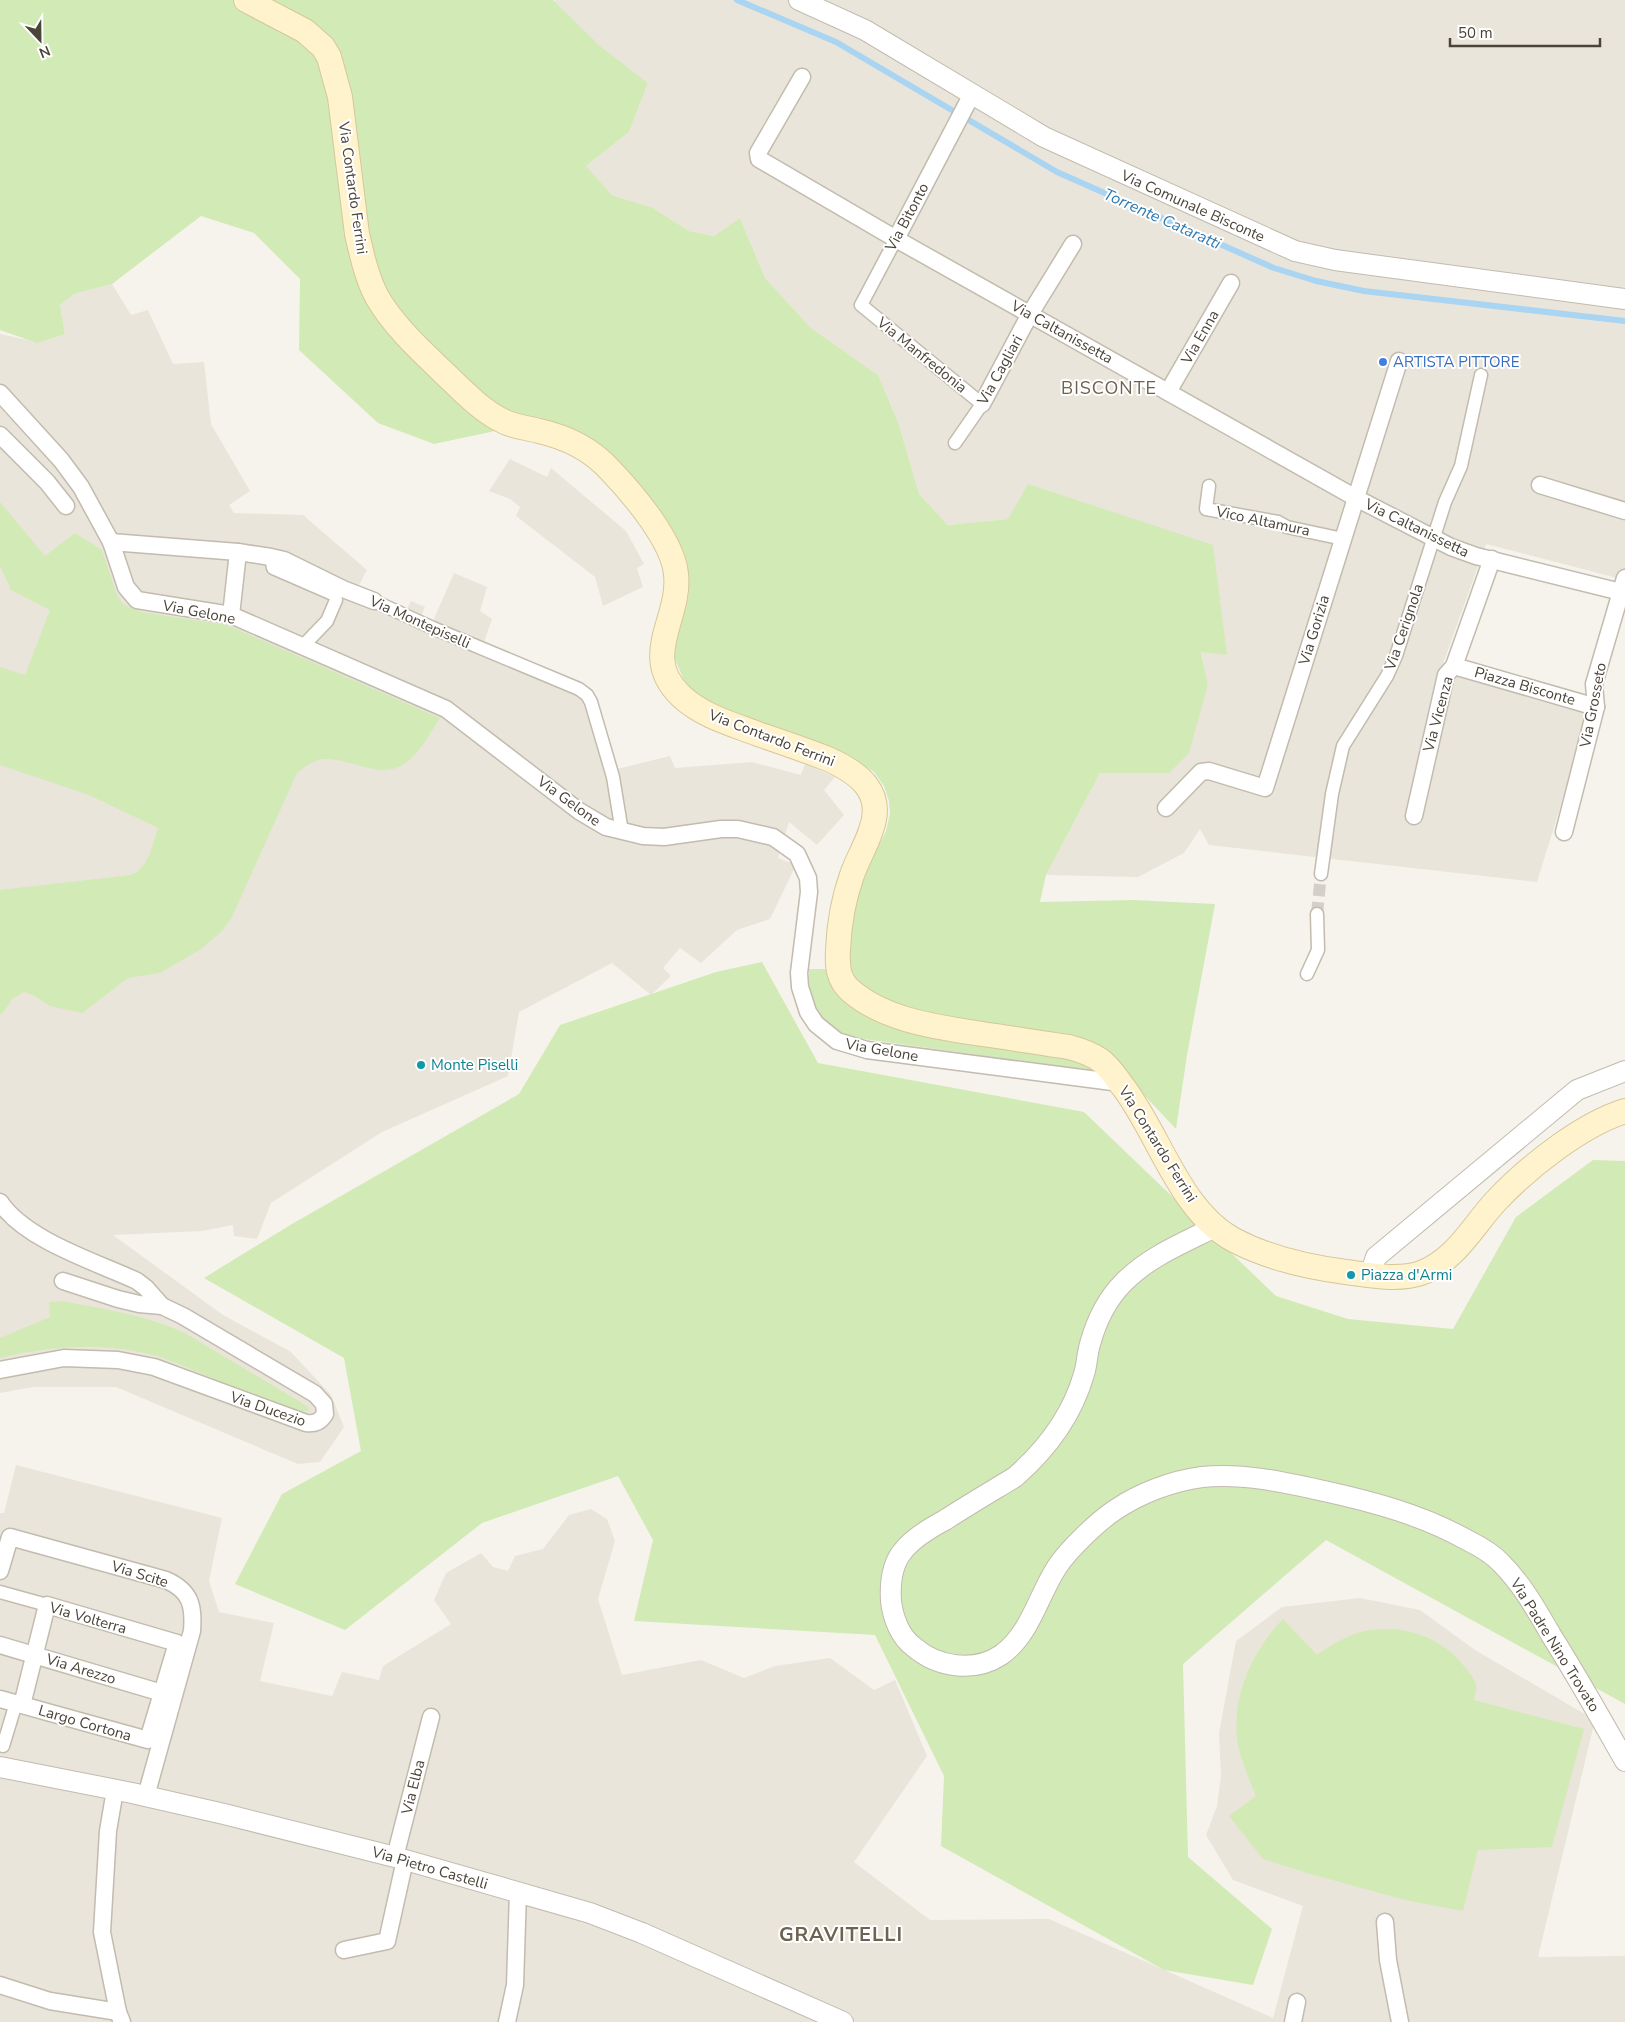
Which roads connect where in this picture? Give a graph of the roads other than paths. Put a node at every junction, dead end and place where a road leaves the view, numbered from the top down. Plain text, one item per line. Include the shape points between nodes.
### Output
1 (246, 0) edge
2 (798, 0) edge
3 (802, 77) dead end
4 (969, 100) junction
5 (896, 239) junction
6 (1073, 244) dead end
7 (1231, 283) dead end
8 (1625, 299) edge
9 (861, 305) joint
10 (1030, 314) junction
11 (1399, 361) dead end
12 (1481, 375) dead end
13 (1168, 392) junction
14 (0, 393) edge
15 (982, 404) junction
16 (0, 436) edge
17 (955, 443) dead end
18 (1540, 485) dead end
19 (1209, 486) dead end
20 (1356, 498) junction
21 (66, 506) dead end
22 (1625, 511) edge
23 (1433, 538) junction
24 (1343, 539) junction
25 (111, 542) junction
26 (238, 552) junction
27 (271, 557) junction
28 (1492, 559) junction
29 (1624, 588) edge
30 (374, 601) joint
31 (232, 615) junction
32 (302, 647) junction
33 (1454, 666) junction
34 (1596, 706) junction
35 (1166, 808) dead end
36 (1414, 816) dead end
37 (622, 832) junction
38 (1564, 832) dead end
39 (1321, 874) tunnel mouth
40 (1317, 914) tunnel mouth
41 (1307, 974) dead end
42 (1625, 1071) edge
43 (1120, 1083) junction
44 (1625, 1111) edge
45 (0, 1202) edge
46 (1215, 1227) junction
47 (1370, 1275) junction
48 (63, 1281) dead end
49 (162, 1306) junction
50 (0, 1370) edge
51 (0, 1571) edge
52 (0, 1592) edge
53 (47, 1606) junction
54 (0, 1645) edge
55 (34, 1655) junction
56 (162, 1693) junction
57 (12, 1703) edge
58 (430, 1717) dead end
59 (2, 1746) edge
60 (1625, 1761) edge
61 (0, 1767) edge
62 (116, 1790) junction
63 (146, 1796) junction
64 (400, 1858) junction
65 (518, 1892) junction
66 (1385, 1922) dead end
67 (344, 1950) dead end
68 (0, 1984) edge
69 (1297, 2002) dead end
70 (120, 2017) edge
71 (507, 2022) edge
72 (843, 2022) edge
73 (1293, 2022) edge
74 (1400, 2022) edge

1 - 43 main road, Via Contardo Ferrini via 316,38 329,57 340,97 362,256 377,296 399,329 493,416 512,425 559,436 590,451 628,490 666,543 673,559 677,589 663,638 662,663 673,686 686,700 714,717 846,767 865,782 874,800 874,820 852,873 841,912 838,968 844,984 867,1002 912,1022 1083,1050 1101,1061
2 - 4 street, Via Comunale Bisconte via 865,30
3 - 5 street, Via Caltanissetta via 758,153 759,159
4 - 5 street, Via Bitonto
4 - 8 street, Via Comunale Bisconte via 1070,150 1307,255
5 - 9 street, Via Bitonto
5 - 10 street, Via Caltanissetta
6 - 10 street, Via Cagliari
7 - 13 street, Via Enna
9 - 15 street, Via Manfredonia
10 - 13 street, Via Caltanissetta
10 - 15 street, Via Cagliari
11 - 20 street, Via Gorizia
12 - 23 street, Via Cerignola via 1461,466
13 - 20 street, Via Caltanissetta
14 - 25 street, Via Gelone via 72,473
15 - 17 street, Via Cagliari
16 - 21 street via 47,482
18 - 22 street
19 - 24 street, Vico Altamura via 1206,509 1278,522 1287,527
20 - 23 street, Via Caltanissetta
20 - 24 street, Via Gorizia
23 - 28 street, Via Caltanissetta via 1476,556
23 - 39 street, Via Cerignola via 1396,656 1343,746 1332,794
24 - 35 street, Via Gorizia via 1265,788 1209,771 1201,772
25 - 26 street, Via Montepiselli
25 - 31 street, Via Gelone via 126,587 137,600
26 - 27 street, Via Montepiselli
26 - 31 street
27 - 30 street, Via Montepiselli
27 - 32 street via 273,568 335,596 328,620
28 - 29 street, Via Caltanissetta
28 - 33 street, Via Vicenza
29 - 34 street, Via Grosseto via 1594,684
30 - 37 street, Via Montepiselli via 587,695 613,777
31 - 32 street, Via Gelone
32 - 37 street, Via Gelone via 446,709 579,811 606,827
33 - 34 street, Piazza Bisconte
33 - 36 street, Via Vicenza via 1446,675
34 - 38 street, Via Grosseto
37 - 43 street, Via Gelone via 664,836 738,829 773,837 797,854 808,878 809,892 801,949 800,987 808,1012 816,1024 837,1042 867,1050
40 - 41 street via 1318,950
42 - 47 street via 1577,1090 1376,1257
43 - 46 main road, Via Contardo Ferrini via 1192,1201
44 - 47 main road, Via Contardo Ferrini via 1584,1129 1520,1178 1496,1201 1458,1248 1438,1265 1403,1276
45 - 49 street via 21,1225 47,1241 137,1281
46 - 47 main road, Via Contardo Ferrini via 1252,1248 1298,1264
46 - 60 street, Via Padre Nino Trovato via 1148,1262 1113,1296 1097,1322 1084,1374 1067,1417 1031,1462 1015,1477 926,1531 901,1552 891,1582 891,1599 893,1615 910,1645 928,1658 944,1664 983,1663 998,1657 1014,1646 1024,1631 1058,1565 1114,1510 1162,1486 1189,1479 1221,1476 1268,1479 1394,1508 1440,1526 1498,1559 1522,1587
48 - 49 street, Via Ducezio via 118,1299
49 - 50 street, Via Ducezio via 314,1394 326,1410 322,1419 306,1423 154,1367 118,1360 64,1358
51 - 63 street, Via Scite via 10,1538 166,1580 184,1592 192,1609 192,1631
52 - 53 street, Via Volterra
53 - 55 street
53 - 56 street, Via Volterra via 176,1643
54 - 55 street, Via Arezzo
55 - 56 street, Via Arezzo
55 - 57 street
56 - 57 street, Largo Cortona via 148,1740
57 - 59 street
58 - 64 street, Via Elba
61 - 62 street, Via Pietro Castelli
62 - 63 street, Via Pietro Castelli
62 - 70 street via 108,1831 102,1932
63 - 64 street, Via Pietro Castelli
64 - 65 street, Via Pietro Castelli
64 - 67 street, Via Elba via 387,1941
65 - 71 street via 515,1985
65 - 72 street, Via Pietro Castelli via 623,1925
66 - 74 street via 1388,1960
68 - 70 street via 50,2001
69 - 73 street

